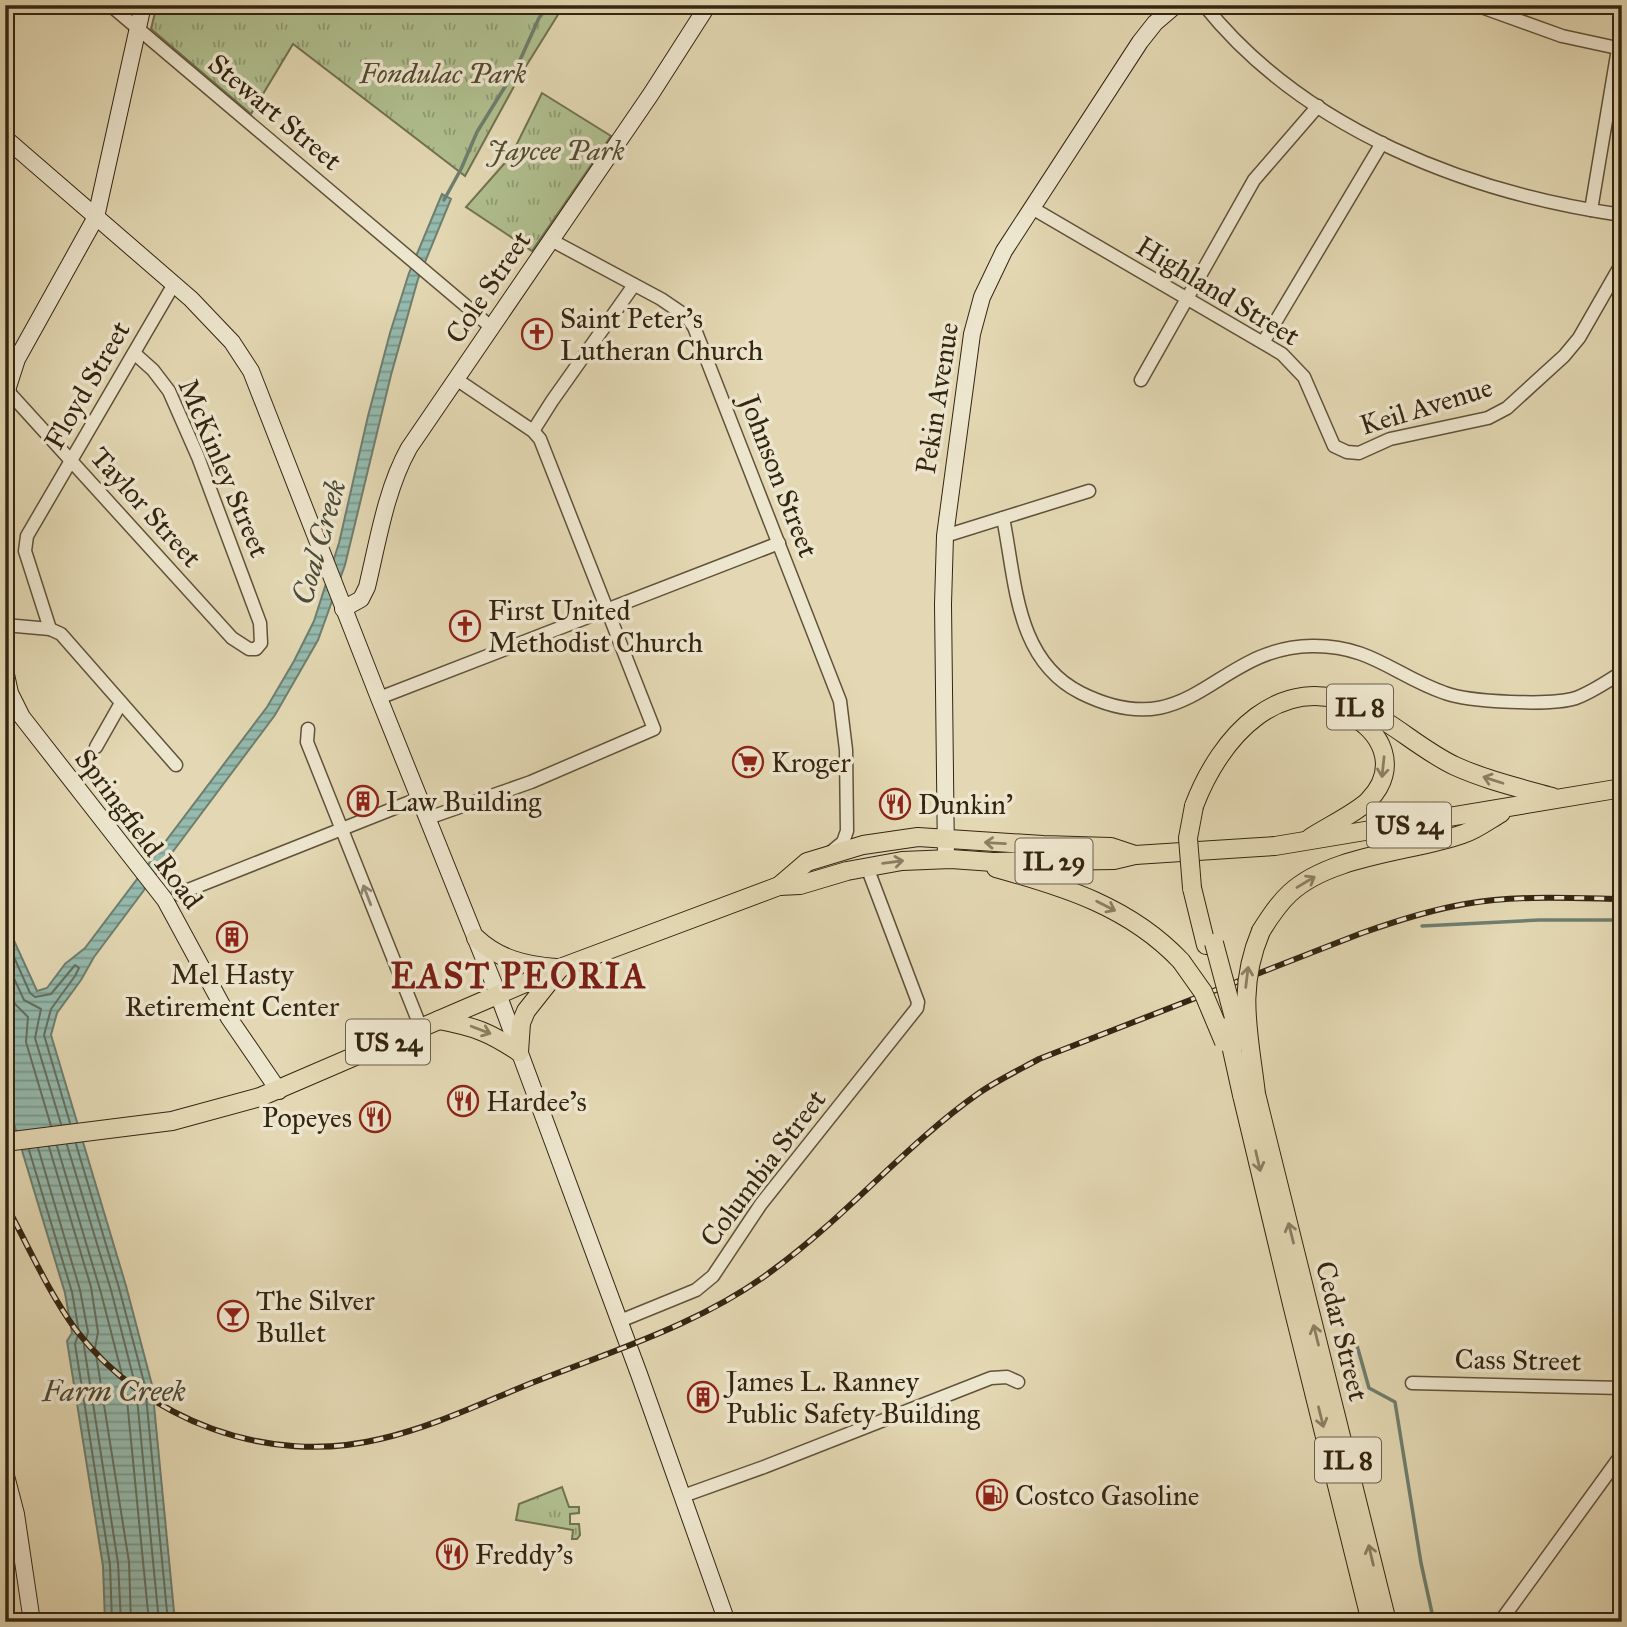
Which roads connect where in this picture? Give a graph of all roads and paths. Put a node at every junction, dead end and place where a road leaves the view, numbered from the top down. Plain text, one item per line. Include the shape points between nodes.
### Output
1 (110, 5) edge
2 (143, 5) edge
3 (708, 5) edge
4 (1176, 5) edge
5 (1204, 5) edge
6 (1476, 5) edge
7 (1622, 26) edge
8 (137, 28) junction
9 (1620, 49) edge
10 (1318, 106) junction
11 (5, 138) edge
12 (1382, 143) junction
13 (1032, 208) junction
14 (1591, 210) junction
15 (1622, 215) edge
16 (96, 217) junction
17 (551, 240) junction
18 (1622, 263) edge
19 (174, 284) junction
20 (634, 285) junction
21 (1187, 299) junction
22 (491, 327) junction
23 (1264, 341) junction
24 (134, 353) junction
25 (456, 379) junction
26 (1141, 380) dead end
27 (6, 389) edge
28 (5, 416) edge
29 (534, 431) junction
30 (1342, 450) joint
31 (71, 461) junction
32 (1088, 491) dead end
33 (1003, 518) junction
34 (945, 536) junction
35 (779, 543) junction
36 (343, 609) junction
37 (607, 611) junction
38 (5, 625) edge
39 (50, 629) junction
40 (257, 649) joint
41 (5, 670) edge
42 (1622, 672) edge
43 (379, 698) junction
44 (121, 703) junction
45 (307, 729) dead end
46 (96, 747) dead end
47 (176, 765) dead end
48 (1622, 788) edge
49 (420, 798) junction
50 (1559, 799) junction
51 (847, 806) junction
52 (1199, 806) junction
53 (1512, 807) junction
54 (428, 818) junction
55 (342, 828) junction
56 (947, 840) junction
57 (890, 841) junction
58 (1306, 841) junction
59 (1135, 855) junction
60 (823, 857) junction
61 (946, 859) junction
62 (972, 861) junction
63 (867, 866) junction
64 (779, 886) junction
65 (178, 894) dead end
66 (476, 938) junction
67 (560, 968) junction
68 (498, 994) junction
69 (438, 1020) junction
70 (421, 1028) junction
71 (519, 1052) junction
72 (279, 1091) junction
73 (1249, 1094) junction
74 (6, 1143) edge
75 (1299, 1302) junction
76 (620, 1321) junction
77 (1018, 1382) dead end
78 (1412, 1383) dead end
79 (1622, 1388) edge
80 (1622, 1454) edge
81 (5, 1472) edge
82 (683, 1496) junction
83 (11, 1515) edge
84 (32, 1622) edge
85 (727, 1622) edge
86 (1371, 1622) edge
87 (1387, 1622) edge
88 (1500, 1622) edge

1 - 8 street, Stewart Street
2 - 8 street
3 - 17 street, Cole Street
4 - 13 street, Pekin Avenue via 1140,42
5 - 10 street via 1253,56
6 - 9 street via 1562,36
7 - 9 street
8 - 16 street
8 - 22 street, Stewart Street
9 - 14 street
10 - 12 street
10 - 21 street via 1254,180
11 - 16 street
12 - 14 street via 1468,178
12 - 23 street
13 - 21 street, Highland Street
13 - 34 street, Pekin Avenue via 992,274 978,308
14 - 15 street
16 - 19 street
16 - 27 street via 21,351
17 - 20 street, Johnson Street
17 - 22 street, Cole Street
18 - 30 street, Keil Avenue via 1579,338 1552,369 1502,412 1390,439 1359,453
19 - 24 street, Floyd Street
19 - 36 street via 232,342 251,371
20 - 29 street
20 - 35 street, Johnson Street via 674,307 694,327
21 - 23 street, Highland Street
21 - 26 street
22 - 25 street, Cole Street
23 - 30 street, Highland Street via 1304,377 1330,440
24 - 31 street, Floyd Street
24 - 40 street, McKinley Street via 169,391 198,457 260,622
25 - 29 street
25 - 36 street, Cole Street via 402,461 367,587 360,599
27 - 28 street
27 - 31 street, Taylor Street
29 - 37 street
31 - 39 street, Floyd Street via 26,543
31 - 40 street, Taylor Street via 232,638 248,649
32 - 33 street
33 - 34 street
33 - 42 street via 1016,597 1038,656 1081,693 1133,709 1162,708 1190,698 1235,668 1282,649 1315,646 1358,652 1443,693 1468,700 1564,701 1590,692
34 - 56 street, Pekin Avenue
35 - 37 street
35 - 51 street, Johnson Street via 840,701
36 - 43 street
37 - 43 street
37 - 54 street via 654,729 531,782
38 - 39 street
39 - 44 street via 61,634
41 - 72 street, Springfield Road via 24,721 152,882 229,1018
43 - 49 street
44 - 46 street
44 - 47 street
45 - 55 street via 307,742
48 - 50 main road, US 24
49 - 54 street
49 - 55 street
50 -> 52 main road, IL 8 via 1455,766 1354,704 1308,697 1274,706 1241,728 1215,761
50 - 53 main road, US 24
51 - 57 street, Johnson Street via 858,834
51 - 60 street, Johnson Street via 846,835
52 -> 58 main road, IL 8 via 1229,756 1259,726 1299,708 1340,711 1374,732 1384,754 1383,777 1363,805
52 - 73 main road, IL 8, bridge via 1196,888
53 - 58 main road, US 24
73 -> 53 main road, bridge via 1246,988 1251,954 1279,903 1318,875 1347,863 1465,834
54 - 66 street
55 - 65 street
70 -> 55 street
56 - 57 main road, US 24
59 -> 56 main road, US 24 via 1111,846
56 - 61 street, Pekin Avenue
57 - 60 main road, US 24
58 - 59 main road, US 24
59 - 62 main road, IL 29 via 1114,860
60 - 64 main road, US 24 via 807,862
61 - 62 main road, US 24
63 -> 61 main road, US 24
62 -> 73 main road, IL 8, bridge via 1073,891 1150,932 1181,961 1209,1004
63 - 64 main road, US 24 via 800,885
63 - 76 street, Columbia Street via 917,1008 761,1204 713,1276 696,1290
64 - 67 main road, US 24
66 - 67 main road via 508,959
66 - 68 street
67 - 68 main road, US 24
67 - 71 main road via 526,1011
68 - 69 main road, US 24
68 - 71 street
69 - 70 main road, US 24
69 -> 71 main road via 475,1027
70 - 72 main road, US 24
71 - 76 street
72 - 74 main road, US 24 via 172,1121
73 - 75 main road, Cedar Street / IL 8
75 -> 86 main road, Cedar Street / IL 8
87 -> 75 main road, Cedar Street / IL 8
76 - 82 street
77 - 82 street via 991,1378
78 - 79 street, Cass Street
80 - 88 street
81 - 83 street
82 - 85 street
83 - 84 street

